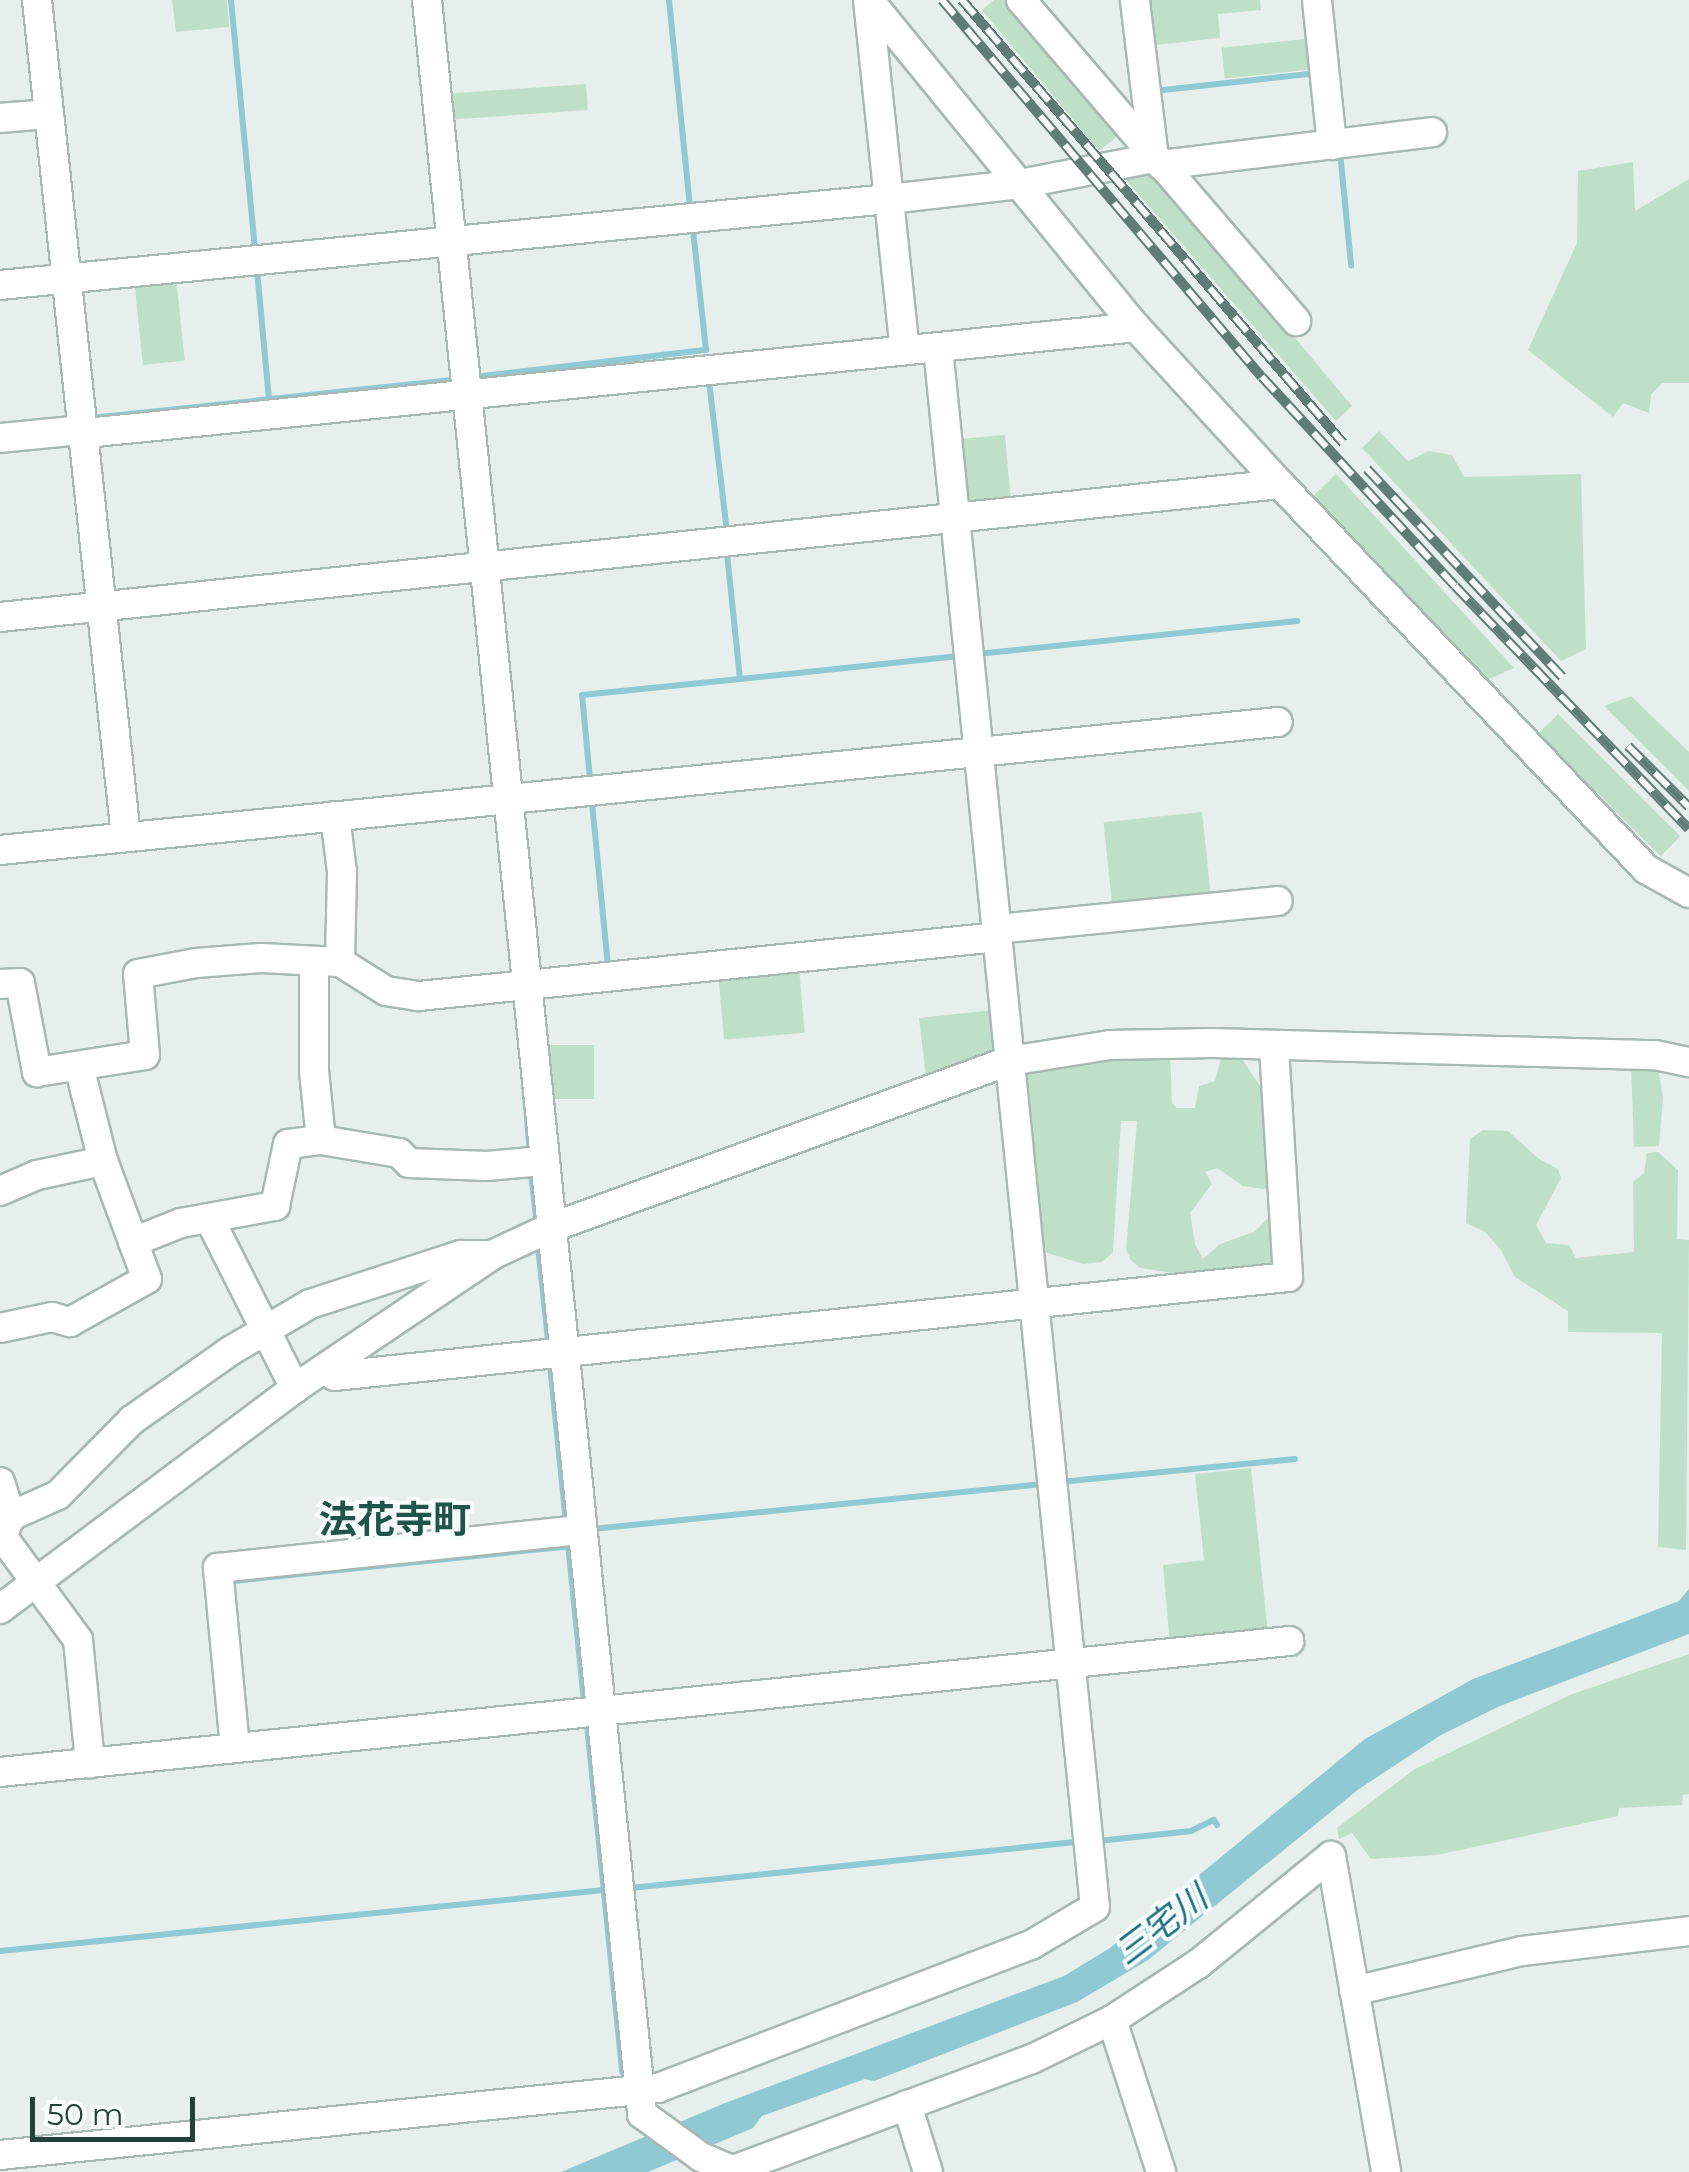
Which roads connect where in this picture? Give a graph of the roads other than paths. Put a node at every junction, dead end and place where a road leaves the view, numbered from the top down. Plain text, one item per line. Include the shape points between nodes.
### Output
1 (37, 0) edge
2 (428, 0) edge
3 (869, 0) edge
4 (1021, 0) edge
5 (1135, 0) edge
6 (1317, 0) edge
7 (49, 114) junction
8 (0, 118) edge
9 (1432, 132) dead end
10 (1332, 145) junction
11 (1157, 161) junction
12 (1020, 184) junction
13 (890, 199) junction
14 (451, 241) junction
15 (65, 279) junction
16 (0, 285) edge
17 (1296, 321) dead end
18 (1136, 327) junction
19 (938, 347) junction
20 (905, 350) junction
21 (466, 395) junction
22 (84, 432) junction
23 (0, 438) edge
24 (1280, 484) junction
25 (956, 518) junction
26 (483, 567) junction
27 (103, 606) junction
28 (0, 617) edge
29 (1278, 722) dead end
30 (979, 752) junction
31 (505, 798) junction
32 (334, 816) junction
33 (126, 837) junction
34 (0, 850) edge
35 (1689, 893) edge
36 (1278, 900) dead end
37 (997, 933) junction
38 (327, 962) junction
39 (0, 984) edge
40 (524, 986) junction
41 (1274, 1045) junction
42 (1010, 1061) junction
43 (1689, 1062) edge
44 (79, 1066) junction
45 (321, 1140) junction
46 (102, 1161) junction
47 (542, 1161) junction
48 (0, 1190) edge
49 (209, 1218) junction
50 (550, 1228) junction
51 (133, 1242) junction
52 (492, 1255) junction
53 (1034, 1302) junction
54 (0, 1328) edge
55 (264, 1330) junction
56 (562, 1352) junction
57 (324, 1369) junction
58 (296, 1388) junction
59 (0, 1482) edge
60 (4, 1530) edge
61 (580, 1530) junction
62 (36, 1582) junction
63 (0, 1609) edge
64 (1289, 1642) dead end
65 (1071, 1663) junction
66 (599, 1711) junction
67 (235, 1748) junction
68 (90, 1762) junction
69 (0, 1772) edge
70 (1689, 1931) edge
71 (1354, 1990) junction
72 (1112, 2020) junction
73 (638, 2090) junction
74 (907, 2105) junction
75 (0, 2156) edge
76 (735, 2171) edge
77 (928, 2172) edge
78 (1161, 2172) edge
79 (1386, 2172) edge

1 - 7 street
2 - 14 street
3 - 12 street
3 - 13 street
4 - 11 street
5 - 11 street
6 - 10 street
7 - 8 street
7 - 15 street
9 - 10 street
10 - 11 street
11 - 12 street
11 - 17 street
12 - 13 street
12 - 18 street
13 - 14 street
13 - 20 street
14 - 15 street
14 - 21 street
15 - 16 street
15 - 22 street
18 - 19 street
18 - 24 street
19 - 20 street
19 - 25 street
20 - 21 street
21 - 22 street
21 - 26 street
22 - 23 street
22 - 27 street
24 - 25 street
24 - 35 street via 1646,870
25 - 26 street
25 - 30 street
26 - 27 street
26 - 31 street
27 - 28 street
27 - 33 street
29 - 30 street
30 - 31 street
30 - 37 street
31 - 32 street
31 - 40 street
32 - 33 street
32 - 38 street via 342,872
33 - 34 street
36 - 37 street
37 - 40 street
37 - 42 street
38 - 40 street via 386,991 420,996
38 - 44 street via 262,958 138,974 145,1055
38 - 45 street via 314,1071
39 - 44 street via 20,983 37,1072
40 - 47 street
41 - 42 street via 1110,1044
41 - 43 street via 1655,1055
41 - 53 street via 1288,1277
42 - 50 street
42 - 53 street
44 - 46 street
45 - 47 street via 400,1153 409,1162
45 - 49 street via 288,1144 276,1206
46 - 48 street
46 - 51 street
47 - 50 street
49 - 51 street
49 - 55 street
50 - 52 street
50 - 56 street
51 - 54 street via 147,1280 70,1322 52,1317
52 - 55 street via 388,1276 310,1304
52 - 57 street
53 - 56 street
53 - 65 street
55 - 58 street
55 - 60 street via 132,1420 58,1495
56 - 57 street via 335,1376
56 - 61 street
57 - 58 street
58 - 62 street
59 - 60 street
60 - 62 street
61 - 66 street
61 - 67 street via 218,1568
62 - 63 street
62 - 68 street via 78,1640
64 - 65 street
65 - 66 street
65 - 73 street via 1096,1907 1031,1946 658,2088
66 - 67 street
66 - 73 street
67 - 68 street
68 - 69 street
70 - 71 street via 1522,1950
71 - 72 street via 1331,1856 1198,1964
71 - 79 street
72 - 74 street via 1032,2059
72 - 78 street
73 - 75 street
73 - 76 street via 649,2124
74 - 76 street
74 - 77 street

